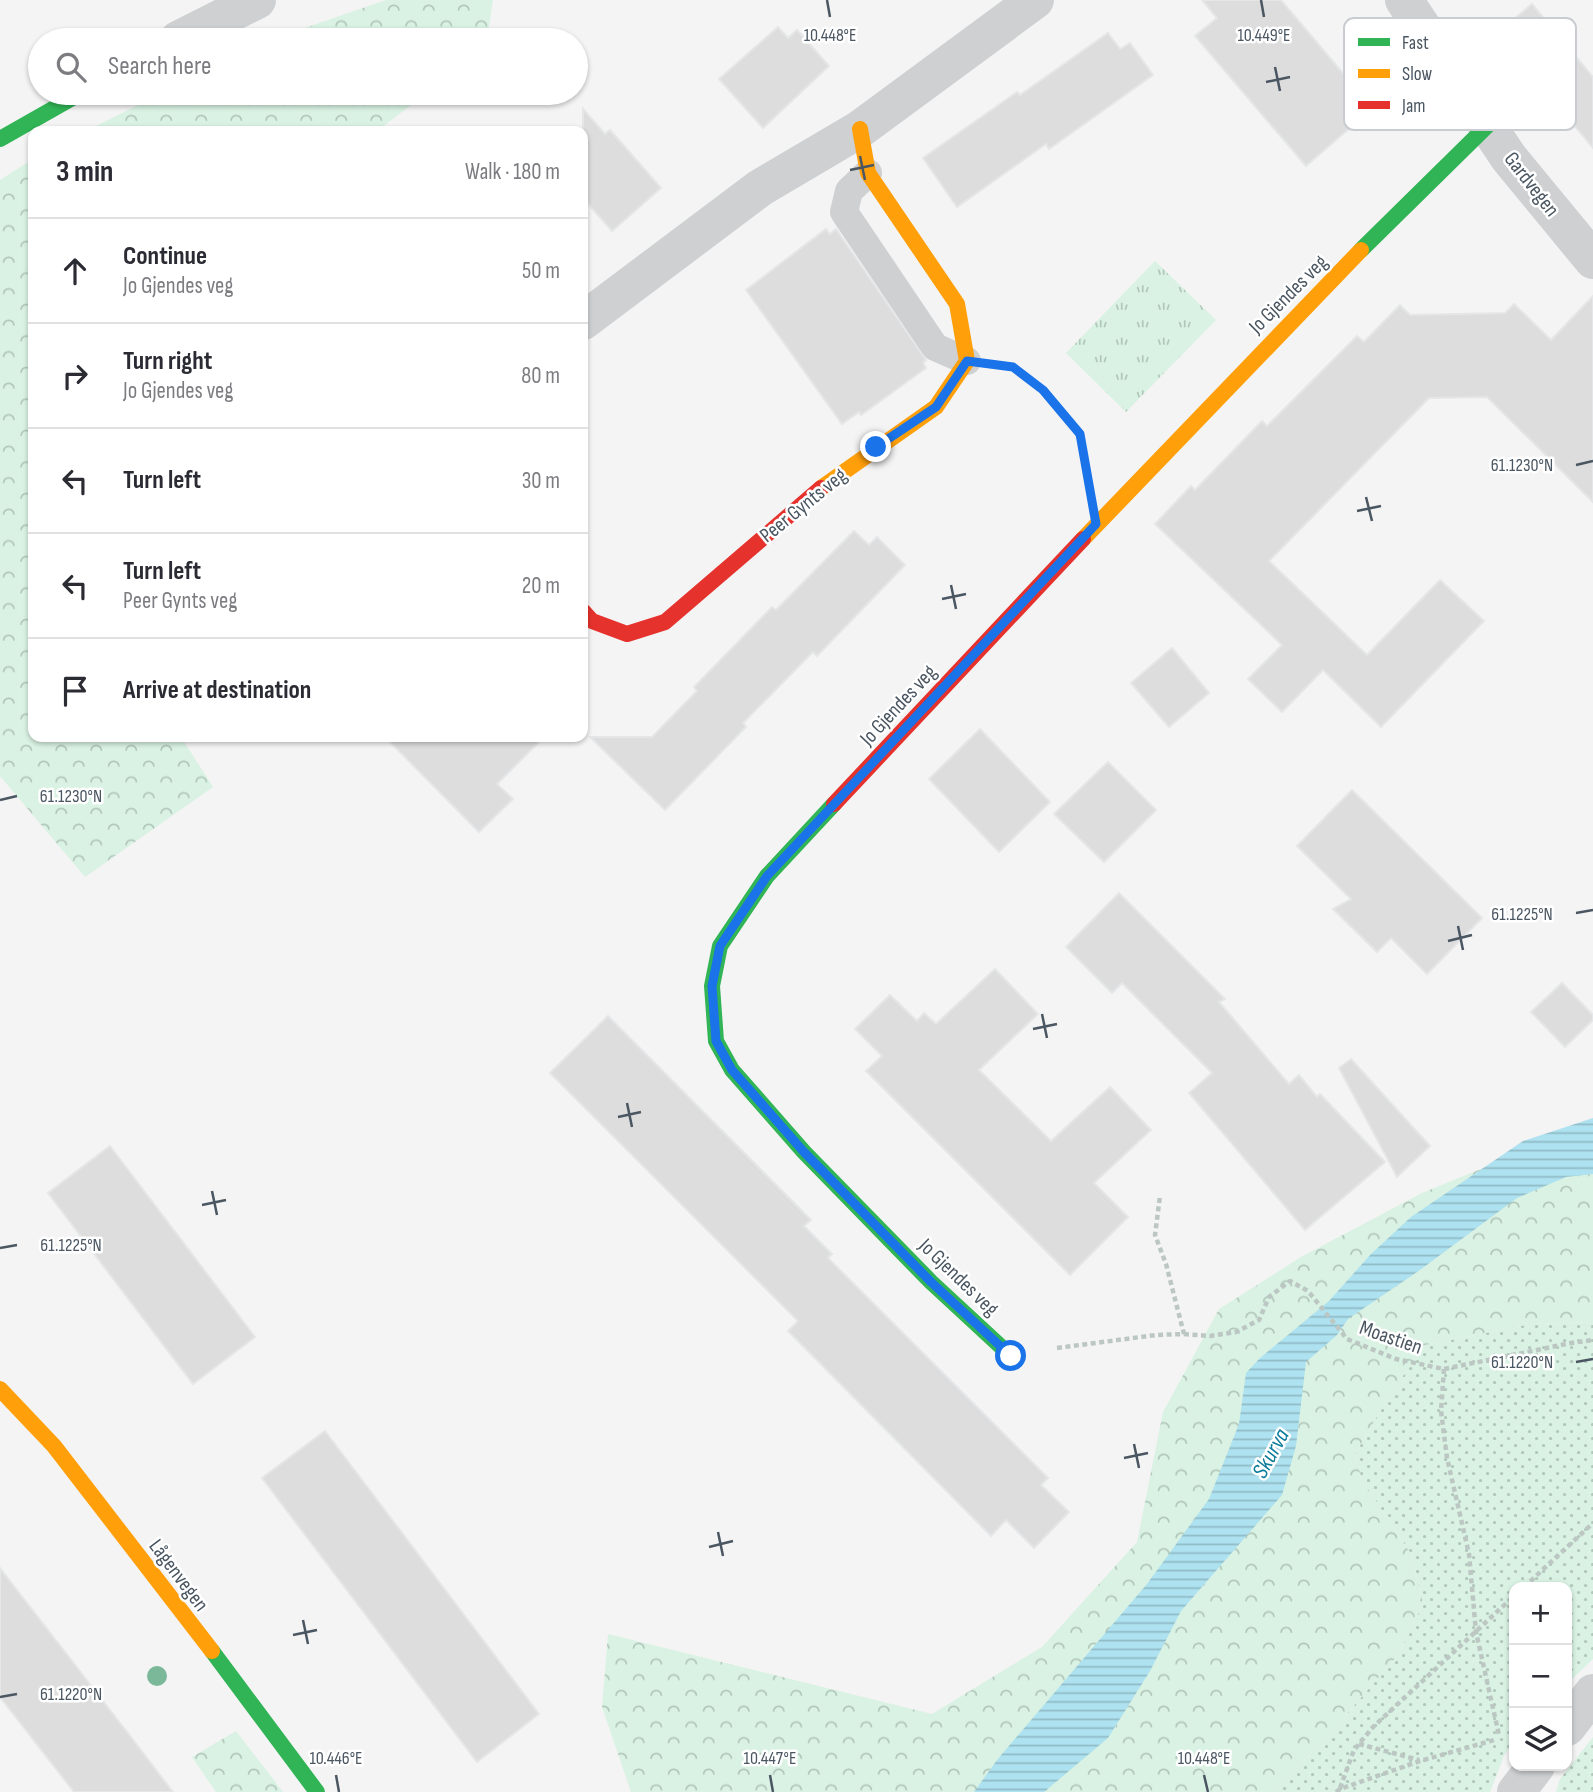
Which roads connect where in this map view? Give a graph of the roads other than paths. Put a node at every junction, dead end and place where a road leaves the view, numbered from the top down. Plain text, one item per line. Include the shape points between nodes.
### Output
1 (257, 0) edge
2 (1035, 0) edge
3 (1404, 0) edge
4 (1416, 18) edge
5 (202, 28) edge
6 (60, 105) edge
7 (860, 130) junction
8 (1483, 130) edge
9 (1491, 130) edge
10 (0, 139) edge
11 (868, 173) junction
12 (1593, 260) edge
13 (588, 317) edge
14 (967, 361) junction
15 (588, 617) edge
16 (1011, 1356) road end
17 (0, 1390) edge
18 (1593, 1693) edge
19 (1572, 1720) edge
20 (1532, 1771) edge
21 (317, 1792) edge
22 (1516, 1792) edge

1 - 5 street
2 - 7 street
3 - 4 street, Gardvegen
6 - 10 street
7 - 11 street
7 - 13 street via 760,188
8 - 16 street, Jo Gjendes veg via 1096,524 767,876 720,946 712,986 716,1041 732,1070 804,1152
9 - 12 street, Gardvegen
11 - 14 street via 957,304
11 - 14 lane via 849,191 844,212 935,347
14 - 15 street, Peer Gynts veg via 936,407 806,499 666,622 627,634
17 - 21 street, Lågenvegen via 54,1446
18 - 19 street
20 - 22 street

